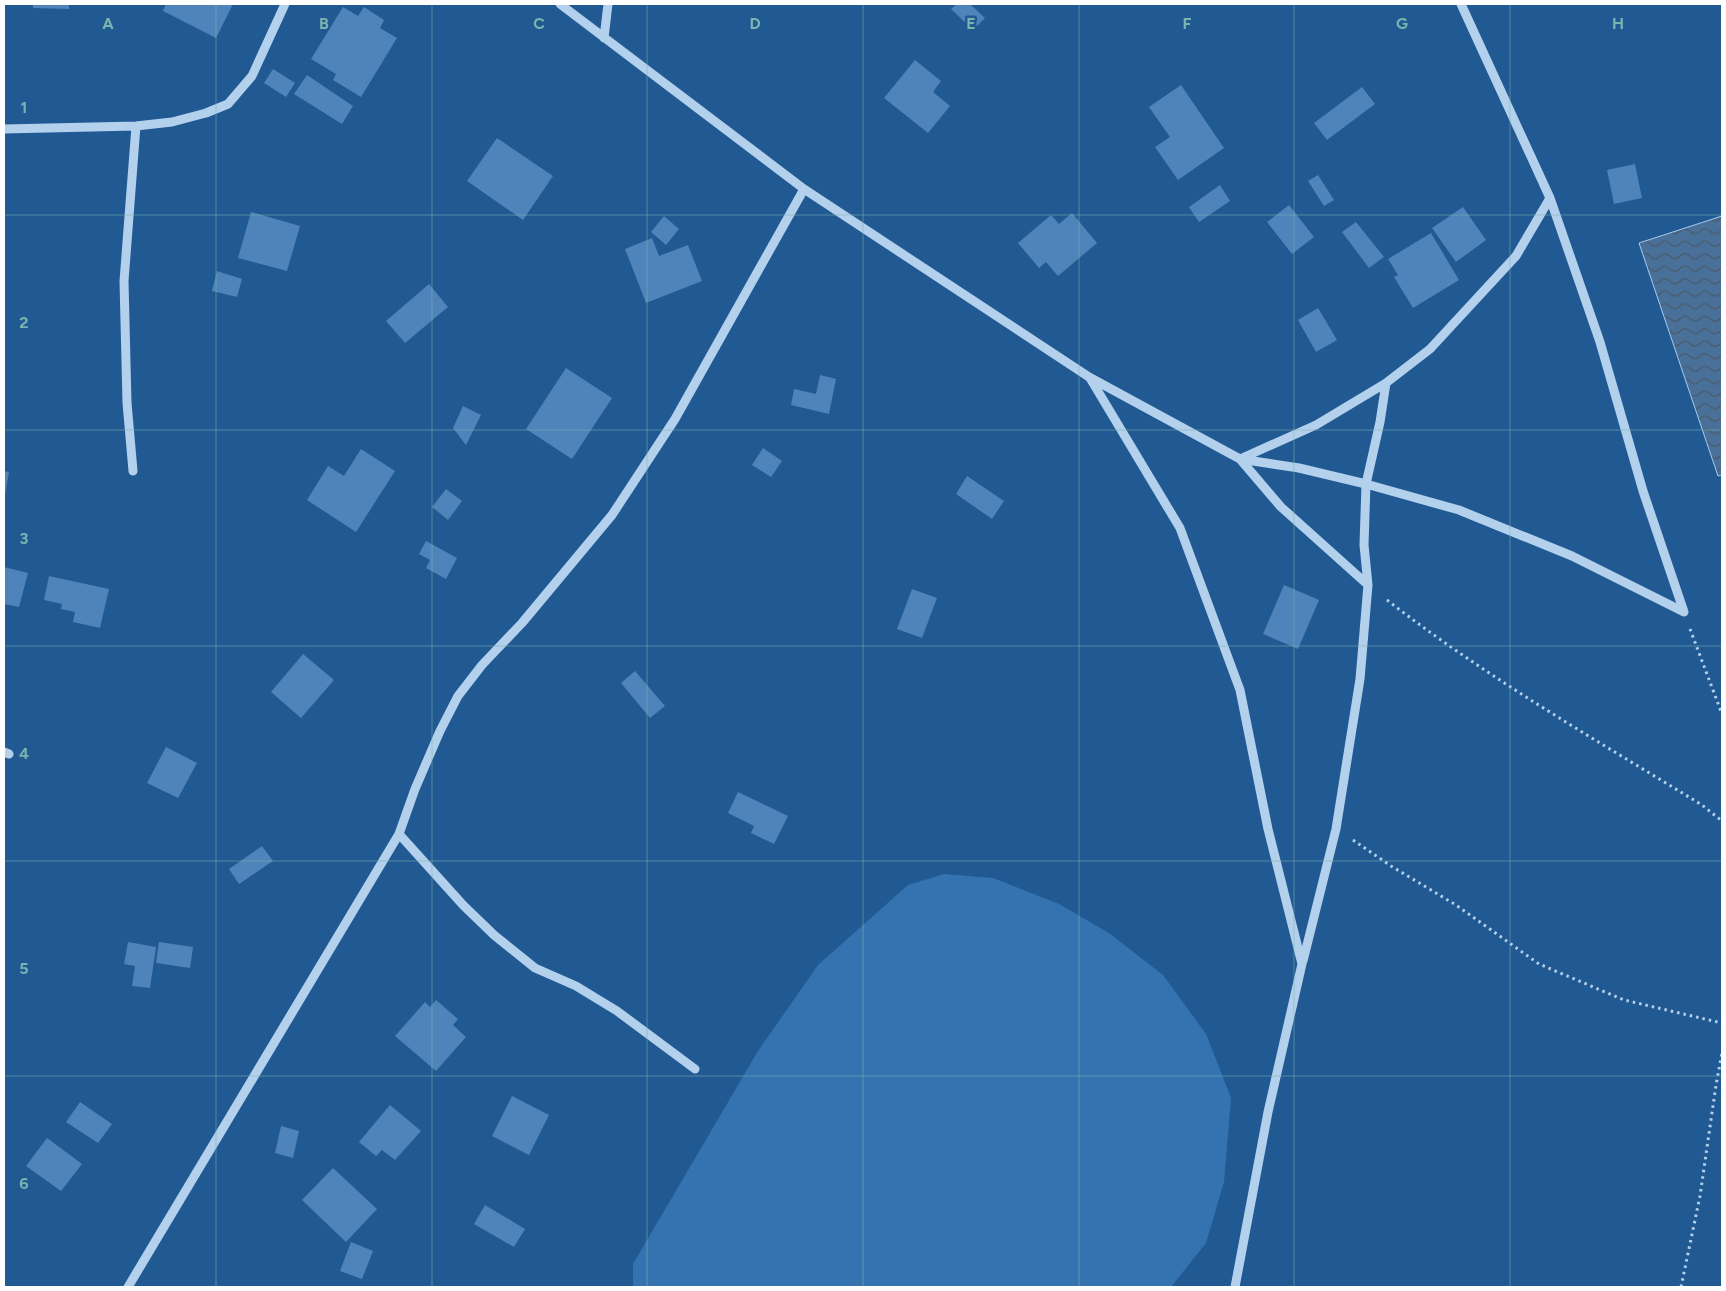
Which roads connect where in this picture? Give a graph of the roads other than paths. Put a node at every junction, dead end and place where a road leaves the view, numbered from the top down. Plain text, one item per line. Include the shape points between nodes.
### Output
1 (285, 4) edge
2 (560, 4) edge
3 (608, 4) edge
4 (1461, 4) edge
5 (604, 38) junction
6 (136, 126) junction
7 (4, 129) edge
8 (804, 189) junction
9 (1550, 198) junction
10 (1089, 377) junction
11 (1386, 382) junction
12 (1240, 459) junction
13 (133, 471) dead end
14 (1366, 484) junction
15 (1368, 585) junction
16 (399, 834) junction
17 (1302, 964) junction
18 (696, 1069) dead end
19 (128, 1287) edge
20 (1235, 1287) edge

1 - 6 street via 252,76 228,104 172,122
2 - 5 street
3 - 5 street
4 - 9 street
5 - 8 street
6 - 7 street
6 - 13 street via 124,281 127,403
8 - 10 street
8 - 16 street via 675,419 612,515 458,696 415,789
9 - 11 street via 1516,256 1430,349
9 - 14 street via 1600,342 1643,491 1684,612 1563,552 1459,510
10 - 12 street
10 - 17 street via 1180,528 1240,690 1268,829
11 - 12 street via 1316,425
11 - 14 street
12 - 14 street via 1299,468
12 - 15 street via 1281,507
14 - 15 street via 1364,545
15 - 17 street via 1360,679 1336,829
16 - 18 street via 500,941 535,968 576,986 617,1012
16 - 19 street
17 - 20 street via 1268,1112

